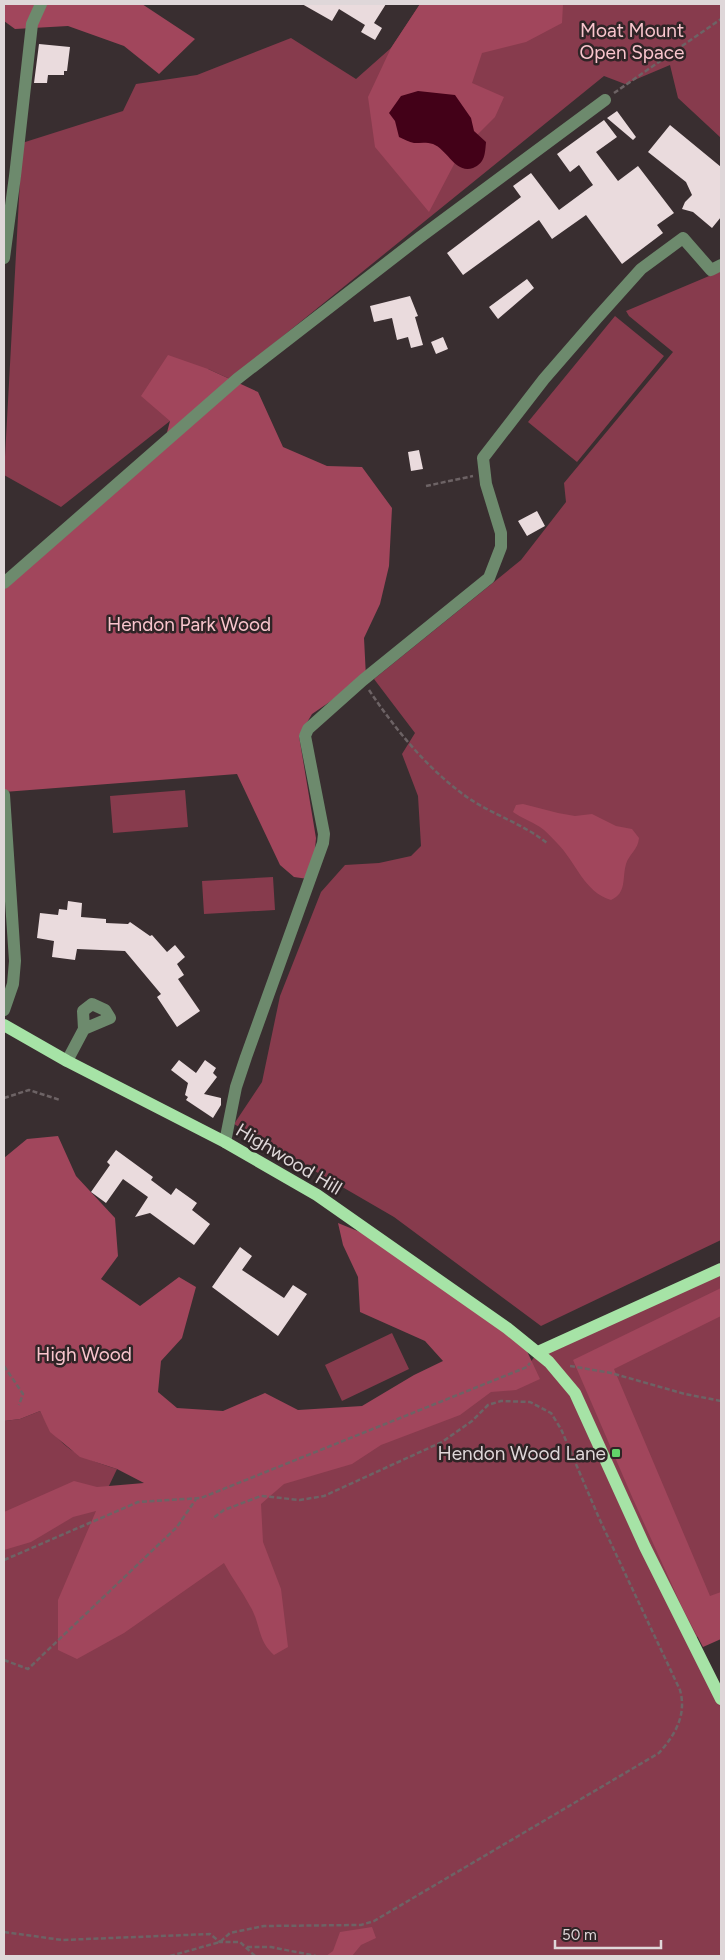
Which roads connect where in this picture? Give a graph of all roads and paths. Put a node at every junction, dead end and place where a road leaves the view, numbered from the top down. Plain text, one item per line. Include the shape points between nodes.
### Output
1 (41, 4) edge
2 (721, 19) edge
3 (605, 100) joint
4 (4, 258) edge
5 (721, 265) edge
6 (484, 474) junction
7 (426, 486) dead end
8 (4, 583) edge
9 (363, 680) junction
10 (4, 795) edge
11 (547, 843) dead end
12 (4, 1010) edge
13 (4, 1025) edge
14 (84, 1029) dead end
15 (67, 1060) junction
16 (4, 1098) edge
17 (60, 1100) dead end
18 (225, 1142) junction
19 (721, 1269) edge
20 (538, 1352) junction
21 (549, 1362) junction
22 (4, 1366) edge
23 (721, 1401) edge
24 (19, 1405) dead end
25 (196, 1499) junction
26 (212, 1519) dead end
27 (4, 1560) edge
28 (4, 1660) edge
29 (721, 1699) edge
30 (4, 1932) edge
31 (220, 1942) junction
32 (246, 1946) junction
33 (170, 1956) edge
34 (255, 1956) edge
35 (316, 1956) edge

1 - 4 street via 32,24 28,51
2 - 3 path
3 - 8 street via 237,379
5 - 6 street via 711,270 683,238 641,270 544,379 486,451
6 - 7 path
6 - 9 street via 501,534 501,548 489,578
9 - 11 path via 391,722 436,771 464,795 535,833
9 - 18 street via 312,723 305,736 323,843 236,1087
10 - 12 street via 15,961 13,984
13 - 15 main road, Highwood Hill
14 - 15 street
15 - 18 main road, Highwood Hill
16 - 17 path via 29,1090
18 - 20 main road, Highwood Hill via 317,1195
19 - 20 main road
20 - 21 main road, Highwood Hill
20 - 25 path via 527,1367
21 - 23 path via 611,1373
21 - 29 main road, Highwood Hill via 575,1392 645,1547
22 - 24 path via 23,1394
25 - 27 path via 138,1502
25 - 28 path via 170,1534 28,1669
26 - 31 path via 224,1510 261,1496 300,1500 324,1496 442,1442 488,1405 514,1400 540,1406 551,1413 561,1429 680,1690 683,1706 672,1738 659,1753 374,1921 361,1925 264,1926 230,1933
30 - 31 path via 62,1940 210,1934
31 - 32 path via 240,1942
31 - 33 path
32 - 34 path
32 - 35 path

